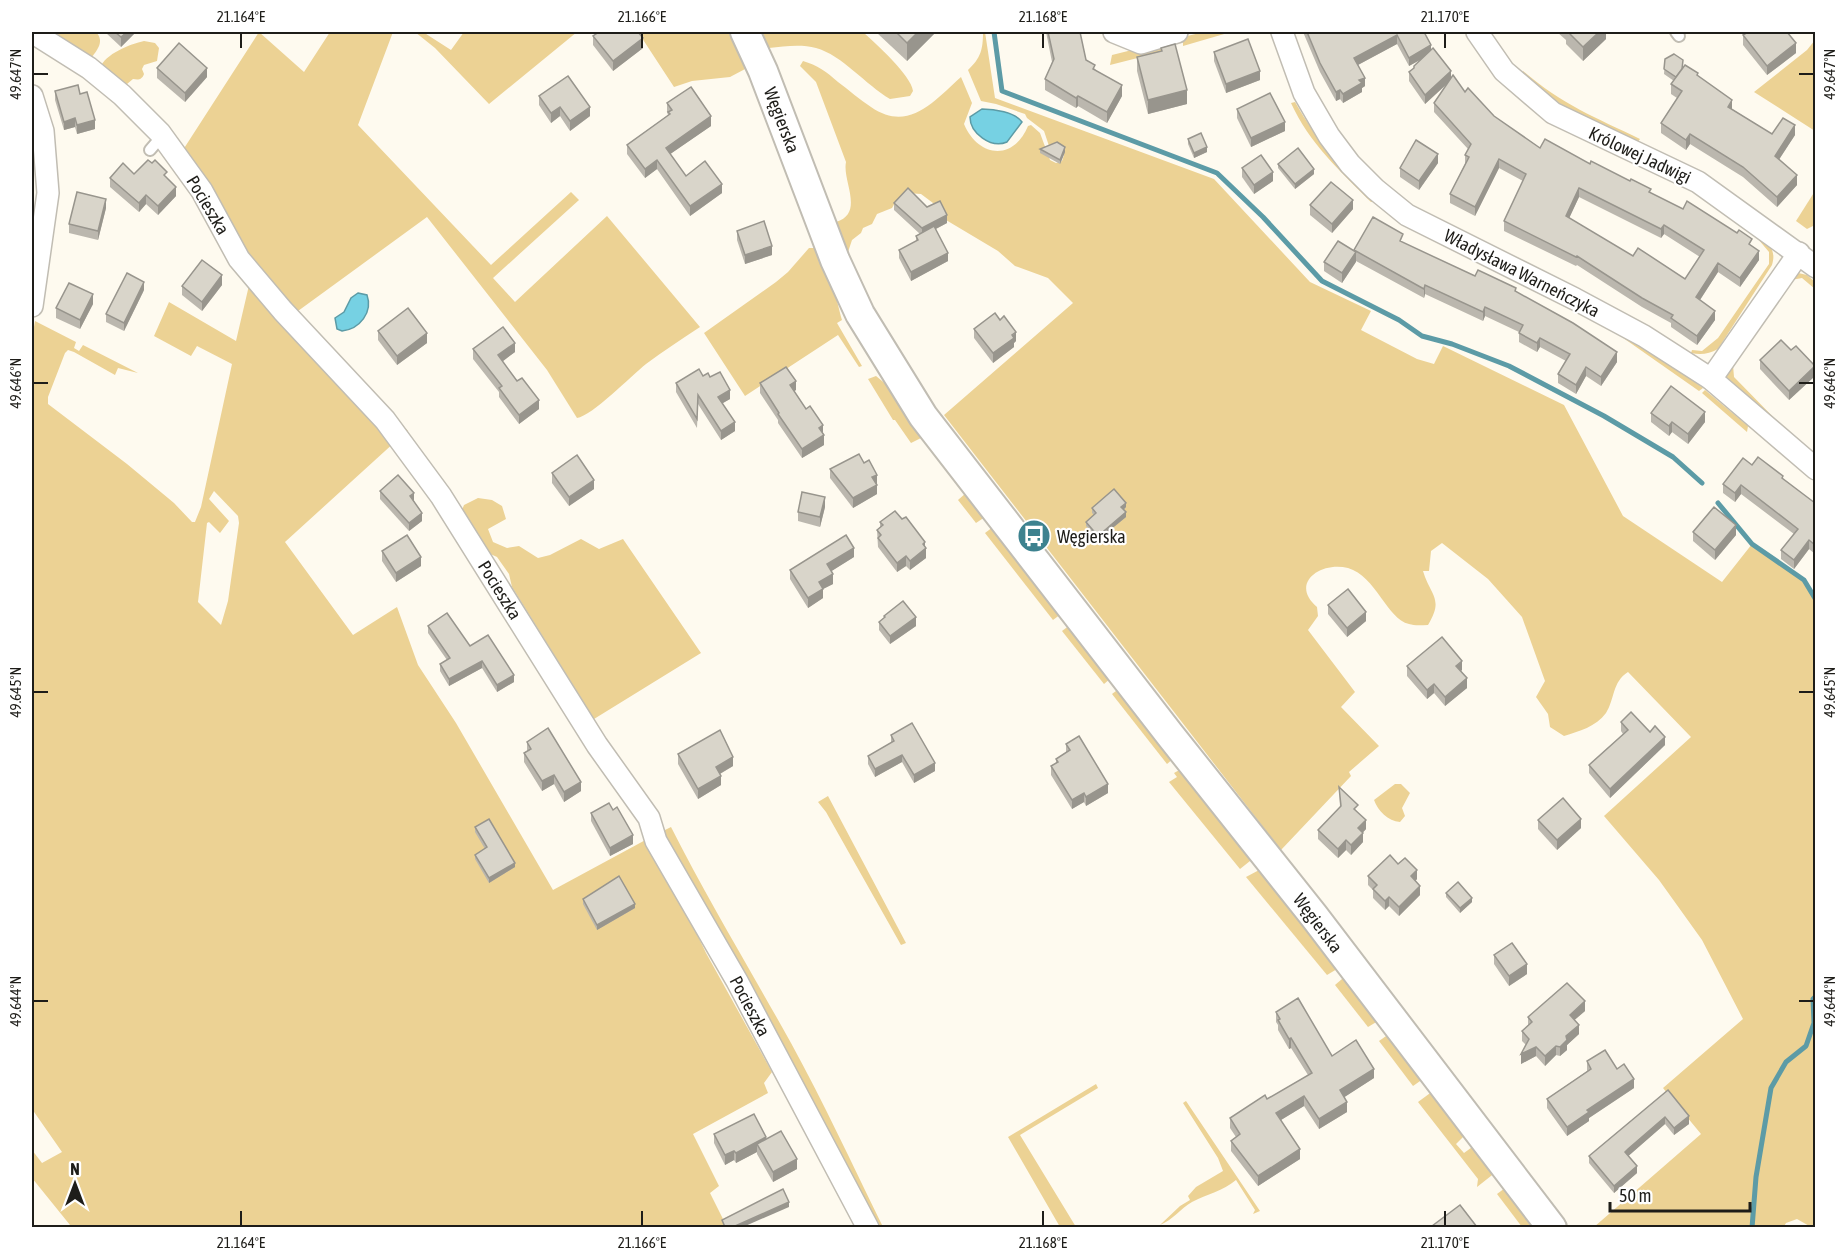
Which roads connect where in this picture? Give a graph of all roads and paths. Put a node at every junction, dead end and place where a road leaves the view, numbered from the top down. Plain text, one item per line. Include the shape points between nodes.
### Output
1 (32, 32) edge
2 (745, 32) edge
3 (1114, 32) edge
4 (1177, 32) edge
5 (1282, 32) edge
6 (1477, 32) edge
7 (32, 96) edge
8 (1799, 253) junction
9 (1815, 267) edge
10 (32, 306) edge
11 (1711, 379) junction
12 (1815, 468) edge
13 (868, 1227) edge
14 (1552, 1227) edge

1 - 13 street, Pocieszka via 89,68 122,95 156,143 202,191 225,249 239,259 385,420 441,496 568,705 649,818 656,841
2 - 14 main road, Węgierska via 860,314 923,416
3 - 4 street via 1140,43
5 - 11 street, Władysława Warneńczyka via 1304,93 1329,136 1350,164 1407,215 1575,298
6 - 8 street, Królowej Jadwigi via 1503,71 1553,113 1698,182
7 - 10 street via 43,131 53,190 42,271
8 - 9 street, Królowej Jadwigi
8 - 11 street
11 - 12 street, Władysława Warneńczyka

